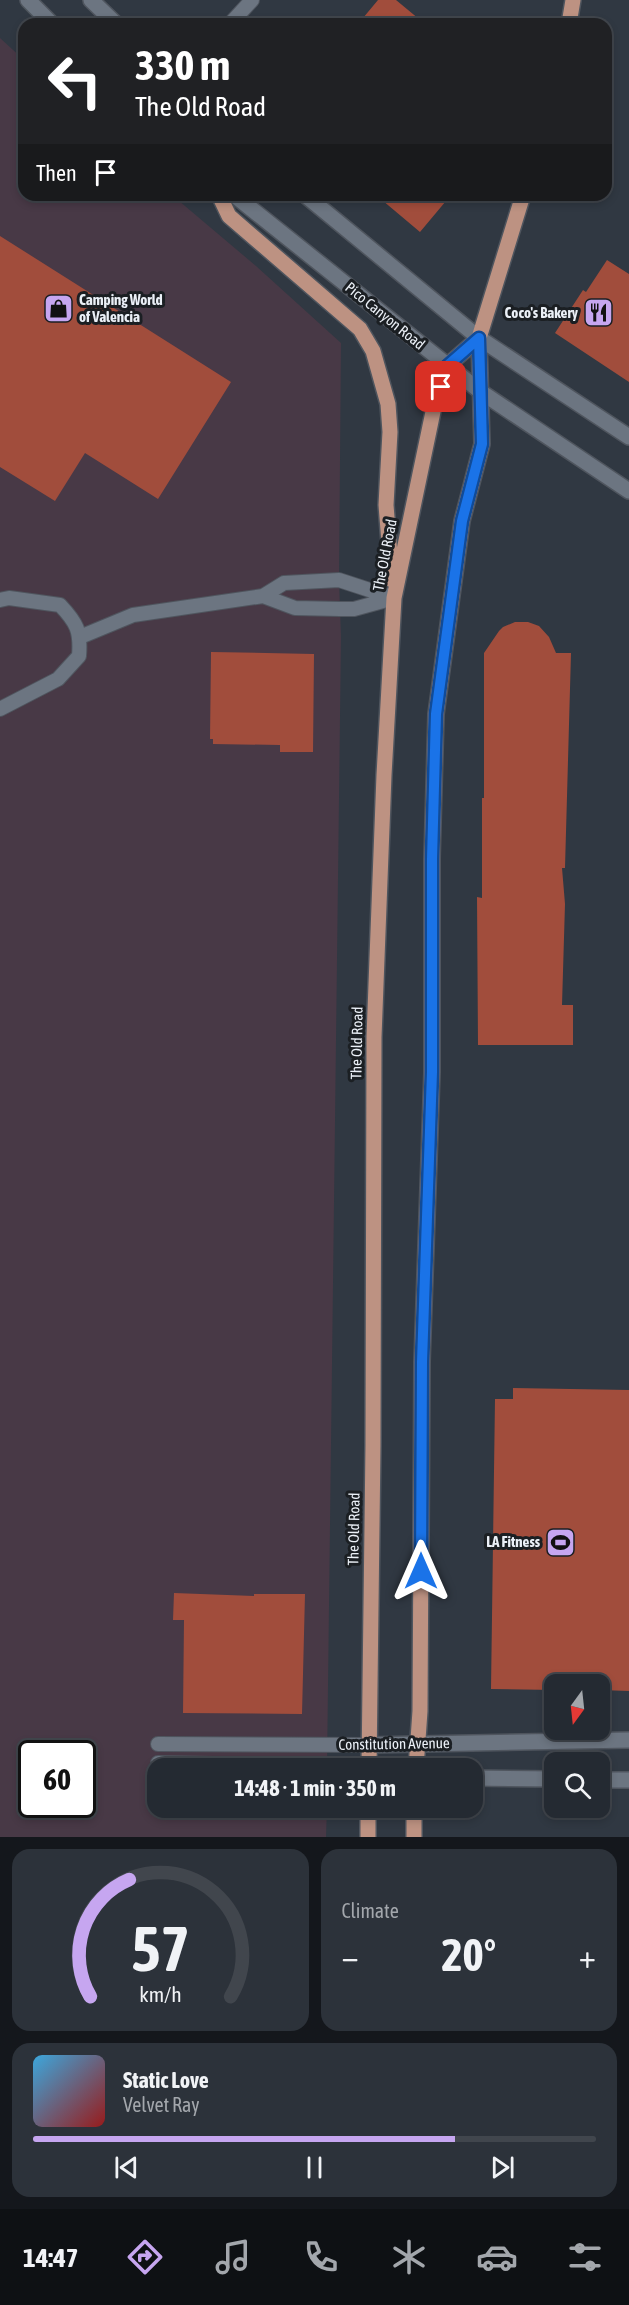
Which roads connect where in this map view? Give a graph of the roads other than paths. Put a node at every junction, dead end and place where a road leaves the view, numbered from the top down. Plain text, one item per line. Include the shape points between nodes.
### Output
1 (28, 0) edge
2 (91, 0) edge
3 (252, 0) edge
4 (573, 0) edge
5 (46, 18) edge
6 (110, 18) edge
7 (236, 18) edge
8 (569, 18) edge
9 (222, 201) edge
10 (241, 201) edge
11 (313, 201) edge
12 (521, 201) edge
13 (479, 338) junction
14 (447, 366) junction
15 (481, 392) junction
16 (629, 437) edge
17 (629, 491) edge
18 (263, 596) junction
19 (394, 598) junction
20 (0, 600) edge
21 (80, 637) junction
22 (0, 709) edge
23 (629, 1740) edge
24 (158, 1744) dead end
25 (419, 1744) junction
26 (370, 1745) junction
27 (369, 1758) edge
28 (417, 1758) edge
29 (483, 1778) edge
30 (544, 1779) edge
31 (610, 1780) edge
32 (629, 1780) edge
33 (368, 1818) edge
34 (414, 1818) edge
35 (368, 1837) edge
36 (414, 1837) edge

1 - 5 main road
2 - 6 main road
3 - 7 lane
4 - 8 main road
9 - 19 main road via 229,216 360,329 373,351 388,404 386,505
10 - 14 main road, Pico Canyon Road
11 - 13 main road
12 - 13 main road
13 - 14 main road
13 - 15 main road
13 - 16 main road
14 - 15 main road, Pico Canyon Road
14 - 19 main road, The Old Road via 433,411
15 - 17 main road, Pico Canyon Road
15 - 25 main road via 482,444 462,521 436,714 432,1072 422,1362
18 - 19 lane via 295,608 340,609
18 - 19 lane via 284,584 339,580
18 - 21 lane via 134,615
19 - 26 main road, The Old Road via 374,1037
20 - 21 lane via 60,604 74,619
21 - 22 lane via 80,656 58,679
23 - 25 main road, Constitution Avenue
24 - 26 lane, Constitution Avenue
25 - 26 main road, Constitution Avenue
25 - 28 main road
26 - 27 main road, The Old Road
29 - 30 main road
31 - 32 main road
33 - 35 main road
34 - 36 main road

